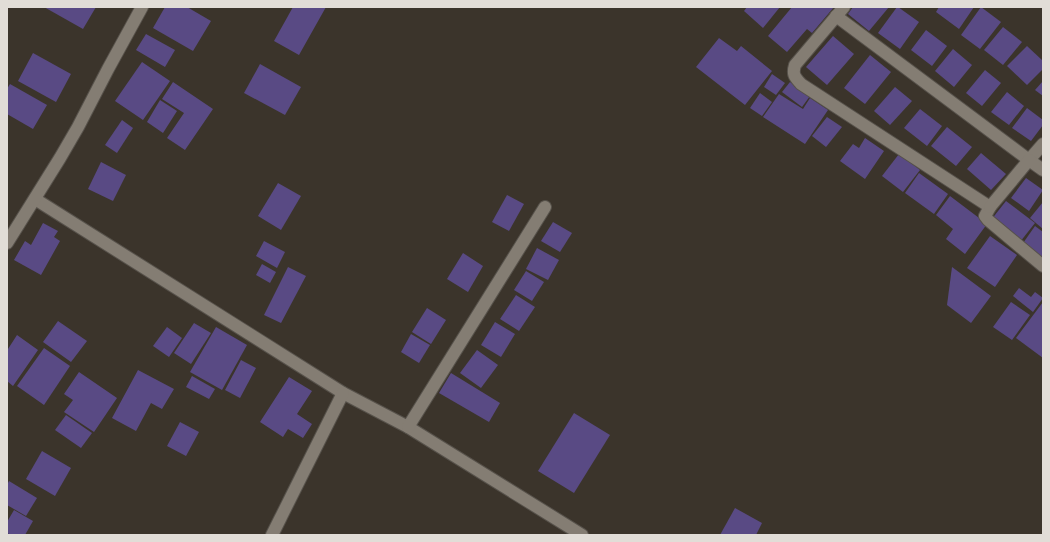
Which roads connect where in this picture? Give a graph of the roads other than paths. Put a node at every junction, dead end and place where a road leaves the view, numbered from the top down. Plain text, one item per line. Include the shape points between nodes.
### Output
1 (142, 7) edge
2 (840, 12) edge
3 (1043, 144) edge
4 (1029, 160) junction
5 (1043, 170) edge
6 (35, 199) junction
7 (545, 207) dead end
8 (990, 207) junction
9 (7, 243) edge
10 (1043, 266) edge
11 (342, 393) junction
12 (408, 427) junction
13 (272, 535) edge
14 (582, 535) edge

1 - 6 street via 78,127
2 - 4 street
2 - 8 street via 795,65 793,71 796,78 801,84
3 - 4 street
4 - 5 street
4 - 8 street
6 - 9 street
6 - 11 street
7 - 12 street
8 - 10 street via 985,216 988,220
11 - 12 street
11 - 13 street
12 - 14 street

